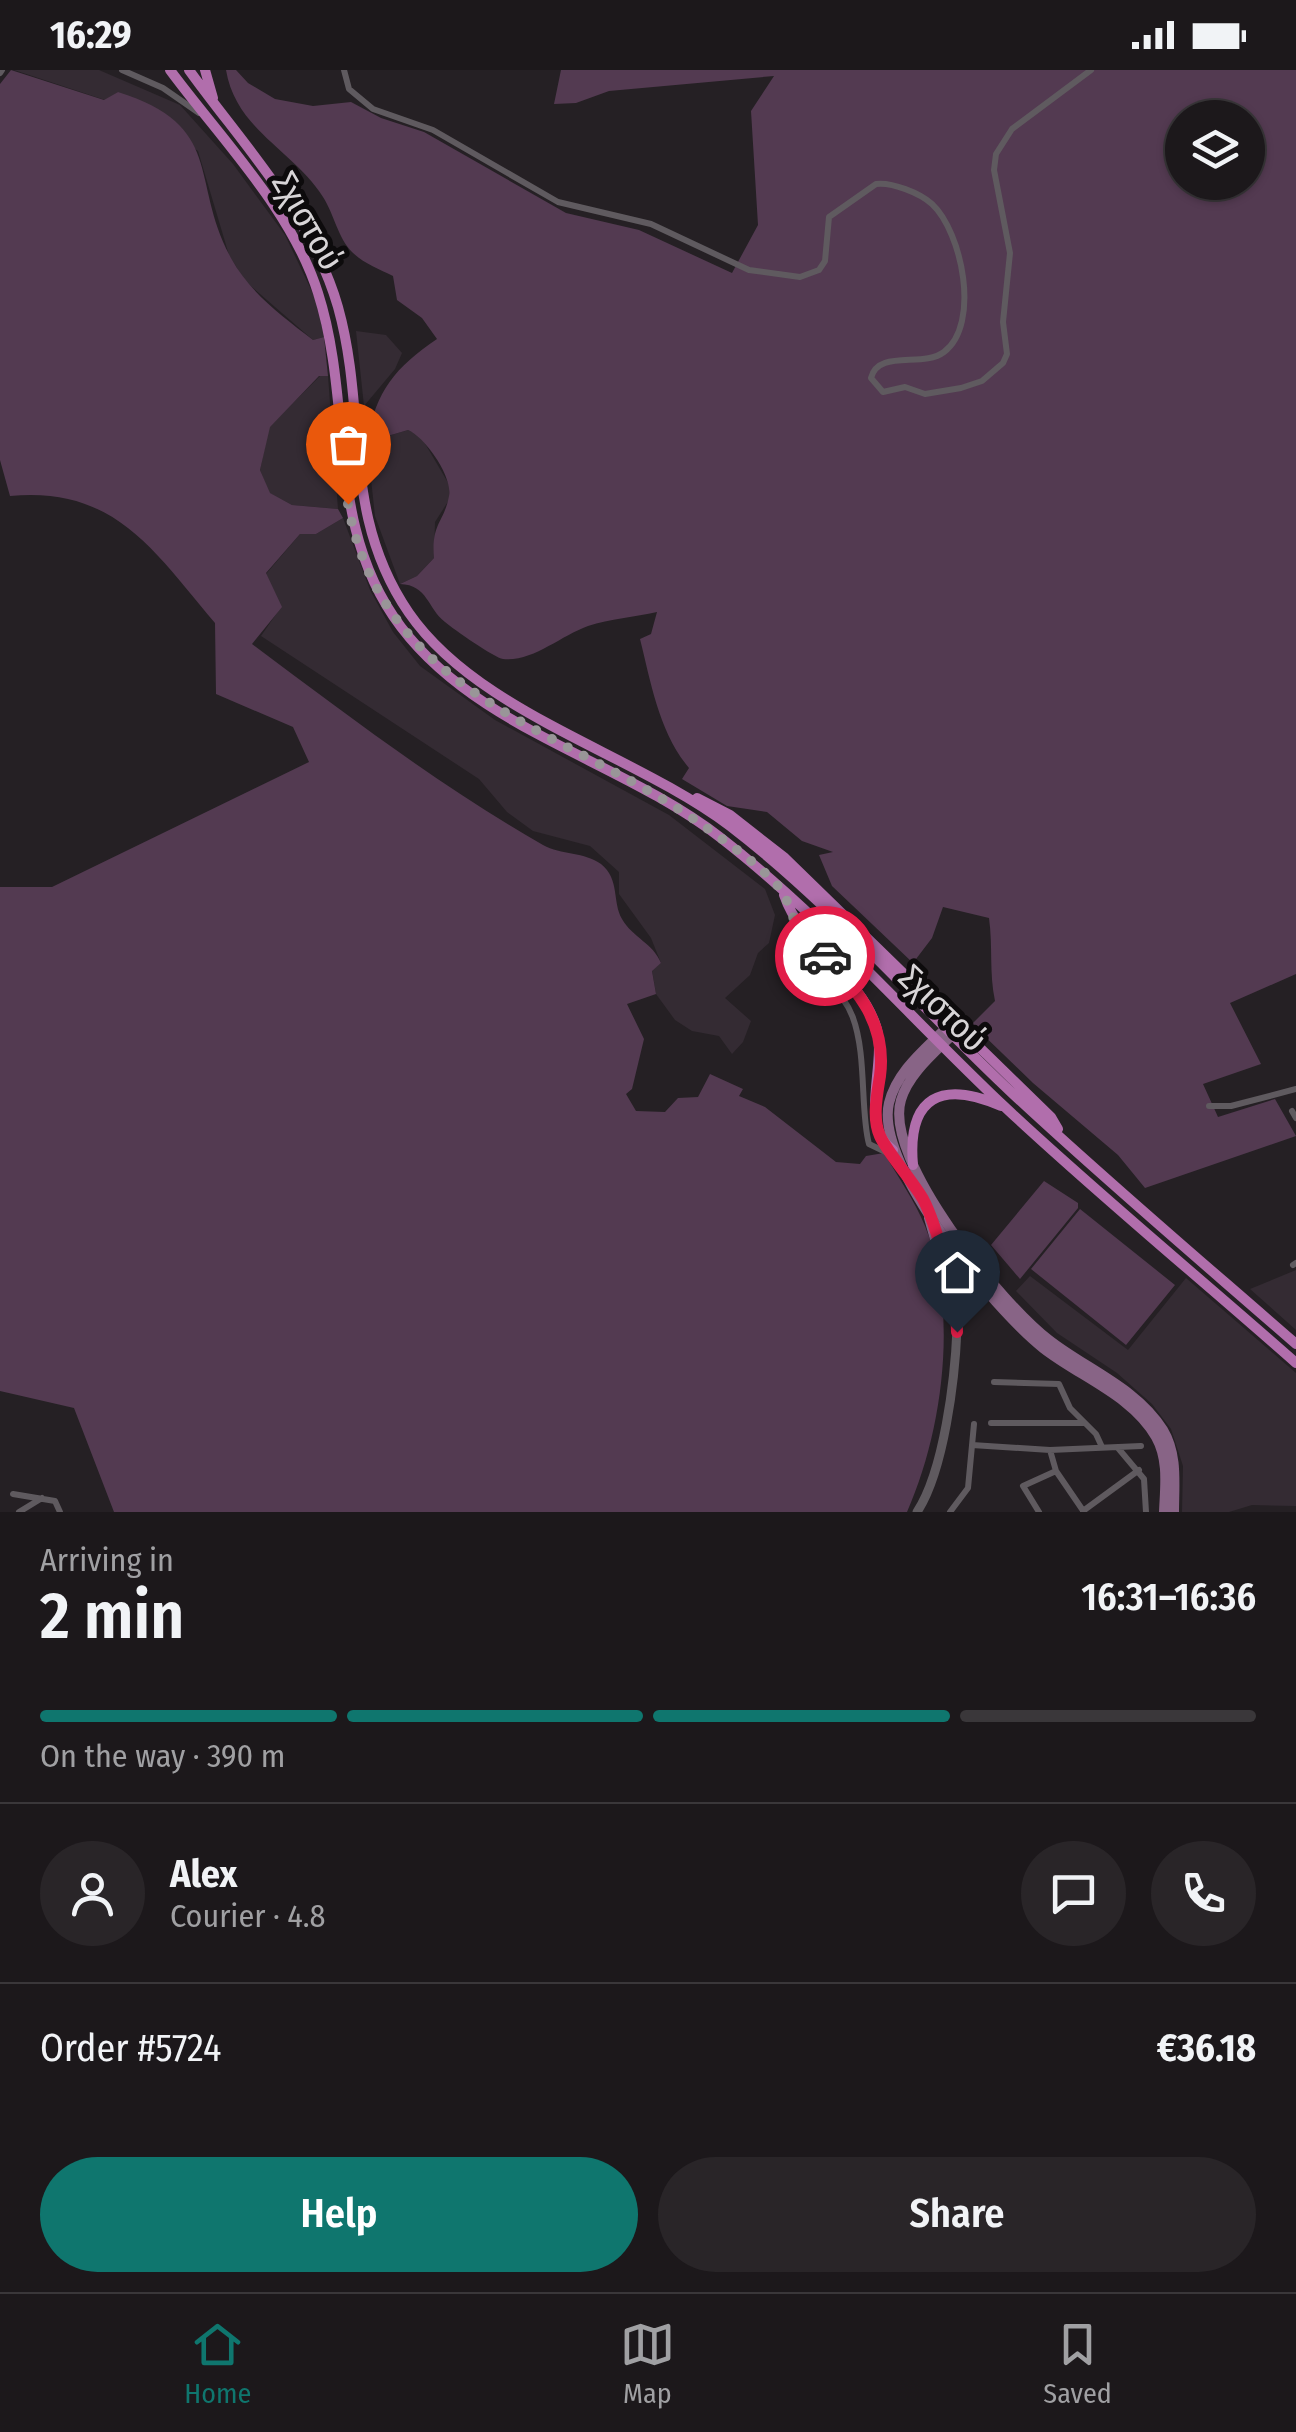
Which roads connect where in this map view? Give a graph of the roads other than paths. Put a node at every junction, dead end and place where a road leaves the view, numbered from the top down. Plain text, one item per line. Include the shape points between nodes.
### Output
1 (122, 70) edge
2 (170, 70) edge
3 (188, 70) edge
4 (205, 70) edge
5 (344, 70) edge
6 (1090, 70) edge
7 (217, 108) junction
8 (205, 117) junction
9 (681, 793) junction
10 (782, 890) junction
11 (800, 978) dead end
12 (956, 1024) junction
13 (1296, 1089) edge
14 (1208, 1106) dead end
15 (1007, 1109) junction
16 (1060, 1136) junction
17 (895, 1154) junction
18 (913, 1165) junction
19 (925, 1202) junction
20 (951, 1247) junction
21 (959, 1259) junction
22 (944, 1271) junction
23 (976, 1280) junction
24 (954, 1294) junction
25 (1296, 1344) edge
26 (1296, 1363) edge
27 (994, 1382) dead end
28 (991, 1423) dead end
29 (1084, 1423) junction
30 (974, 1424) dead end
31 (972, 1445) junction
32 (1141, 1446) dead end
33 (1102, 1447) junction
34 (1117, 1447) junction
35 (1050, 1450) junction
36 (1139, 1470) junction
37 (1056, 1471) junction
38 (13, 1494) dead end
39 (42, 1498) junction
40 (956, 1510) edge
41 (1084, 1511) edge
42 (19, 1512) edge
43 (60, 1512) edge
44 (917, 1512) edge
45 (1039, 1512) edge
46 (1146, 1512) edge
47 (1164, 1512) edge
48 (1174, 1512) edge

1 - 8 street
2 - 8 main road, Σχιστού
3 - 7 main road, Σχιστού
4 - 7 main road
5 - 6 street via 349,90 373,109 433,130 558,202 650,224 749,270 800,277 819,270 830,217 876,184 924,198 956,238 960,330 933,359 883,362 871,378 883,392 905,387 925,394 982,381 1003,364 1010,253 996,154 1012,130
7 - 9 main road, Σχιστού via 300,220 330,282 344,335 364,508 375,551 411,616 484,685
8 - 10 main road, Σχιστού via 288,229 317,288 330,338 352,522 366,567 399,624 476,697 673,805
9 - 12 main road via 719,808 760,837
9 - 16 main road, Σχιστού via 776,865
10 - 15 main road, Σχιστού
10 - 17 main road via 801,930 854,987 874,1020 882,1052 876,1124
11 - 17 street via 832,989 853,1018 870,1144
12 - 16 main road via 1051,1117
12 - 17 main road via 897,1082 887,1117
12 - 18 main road via 900,1101 900,1134
13 - 14 street
15 - 18 main road via 964,1092 931,1100 915,1122
15 - 26 main road, Σχιστού
16 - 25 main road, Σχιστού
17 - 19 main road
18 - 48 main road via 983,1274 1042,1334 1158,1423 1173,1455
19 - 20 main road
19 - 22 main road
20 - 21 main road
20 - 22 street
21 - 23 main road
21 - 24 street via 951,1267
22 - 24 street
23 - 24 main road via 962,1279
23 - 47 main road via 1039,1344 1151,1429 1164,1456
24 - 44 street via 957,1332 941,1438
27 - 29 street via 1056,1382
28 - 29 street
29 - 33 street
30 - 31 street
31 - 35 street
31 - 40 street via 968,1488
32 - 34 street
33 - 34 street
33 - 35 street
34 - 36 street
35 - 37 street
36 - 41 street
36 - 46 street
37 - 41 street
37 - 45 street via 1023,1486
38 - 39 street
39 - 42 street
39 - 43 street

